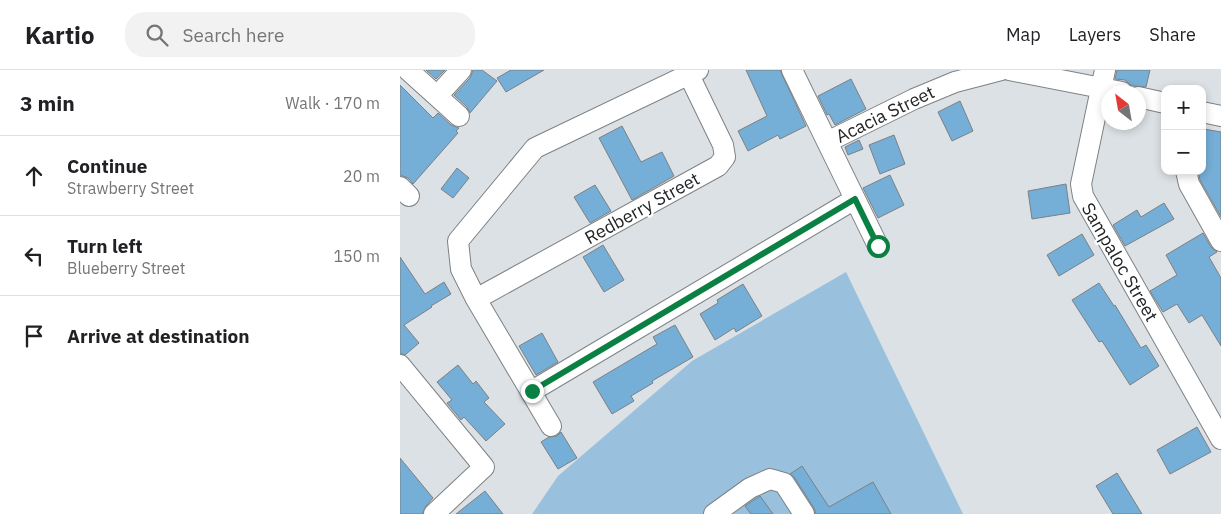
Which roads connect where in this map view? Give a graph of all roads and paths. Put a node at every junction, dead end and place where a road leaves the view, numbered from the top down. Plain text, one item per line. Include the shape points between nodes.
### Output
1 (408, 70) edge
2 (461, 70) edge
3 (792, 70) edge
4 (1001, 70) edge
5 (1009, 70) edge
6 (693, 72) edge
7 (1103, 79) edge
8 (437, 96) junction
9 (1146, 99) edge
10 (1161, 102) edge
11 (1206, 113) edge
12 (459, 116) dead end
13 (1221, 116) edge
14 (827, 142) junction
15 (1187, 175) edge
16 (855, 199) junction
17 (1221, 241) edge
18 (878, 246) dead end
19 (476, 299) junction
20 (400, 366) edge
21 (532, 391) junction
22 (551, 426) dead end
23 (1221, 439) edge
24 (434, 514) edge
25 (714, 514) edge
26 (804, 514) edge

1 - 8 street
2 - 8 street
3 - 14 street
4 - 14 street, Acacia Street via 955,82
5 - 7 street
6 - 19 street via 535,148 458,240 461,269
6 - 19 street, Redberry Street via 723,145 725,157 718,166
7 - 23 street, Sampaloc Street via 1081,184 1083,196
8 - 12 street
9 - 10 street
11 - 13 street
14 - 16 street
15 - 17 street
16 - 18 street
16 - 21 street
19 - 21 street
20 - 24 street via 484,467
21 - 22 street
25 - 26 street via 750,488 770,480 784,483

